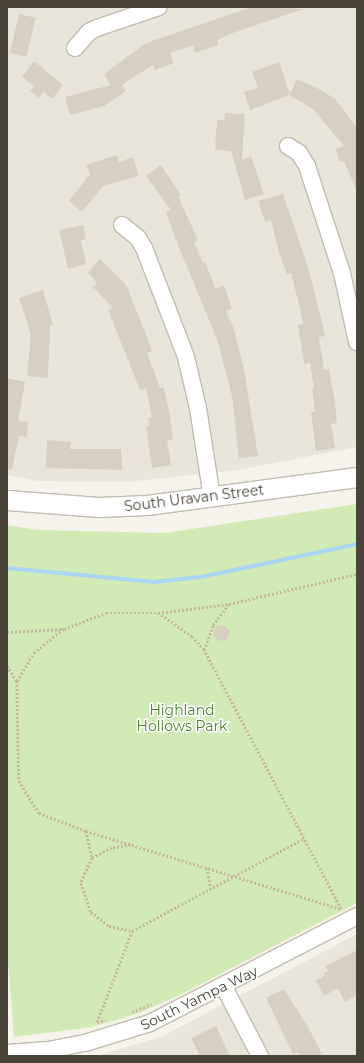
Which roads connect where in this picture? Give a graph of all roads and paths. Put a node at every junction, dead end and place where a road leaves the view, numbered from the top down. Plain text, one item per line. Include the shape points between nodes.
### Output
1 (159, 7) edge
2 (75, 48) dead end
3 (288, 146) dead end
4 (122, 225) dead end
5 (357, 342) edge
6 (357, 477) edge
7 (212, 497) junction
8 (7, 500) edge
9 (357, 574) edge
10 (229, 604) junction
11 (158, 613) junction
12 (64, 629) junction
13 (7, 632) edge
14 (204, 650) junction
15 (7, 666) edge
16 (17, 681) junction
17 (86, 831) junction
18 (303, 839) junction
19 (134, 845) junction
20 (92, 858) junction
21 (207, 868) junction
22 (233, 876) junction
23 (211, 888) junction
24 (357, 916) edge
25 (132, 931) junction
26 (224, 987) junction
27 (87, 1050) edge
28 (7, 1053) edge
29 (260, 1056) edge

1 - 2 street via 97,28 89,32
3 - 5 street via 299,153 307,166 343,279
4 - 7 street via 138,238 144,248 186,357 198,408
6 - 7 street, South Uravan Street
7 - 8 street, South Uravan Street via 176,503 99,507
9 - 10 path
10 - 11 path
10 - 14 path via 213,625
11 - 12 path via 106,613
11 - 14 path via 192,637
12 - 13 path
12 - 16 path via 34,653
14 - 18 path
15 - 16 path
16 - 17 path via 19,781 39,812
17 - 19 path
17 - 20 path
18 - 22 path
18 - 22 path via 341,909
19 - 20 path via 112,848
19 - 21 path
20 - 25 path via 81,883 91,912 109,926
21 - 22 path
21 - 23 path
22 - 23 path
23 - 25 path
24 - 26 street, South Yampa Way
25 - 27 path
26 - 27 street, South Yampa Way
26 - 29 street
27 - 28 street, South Yampa Way

